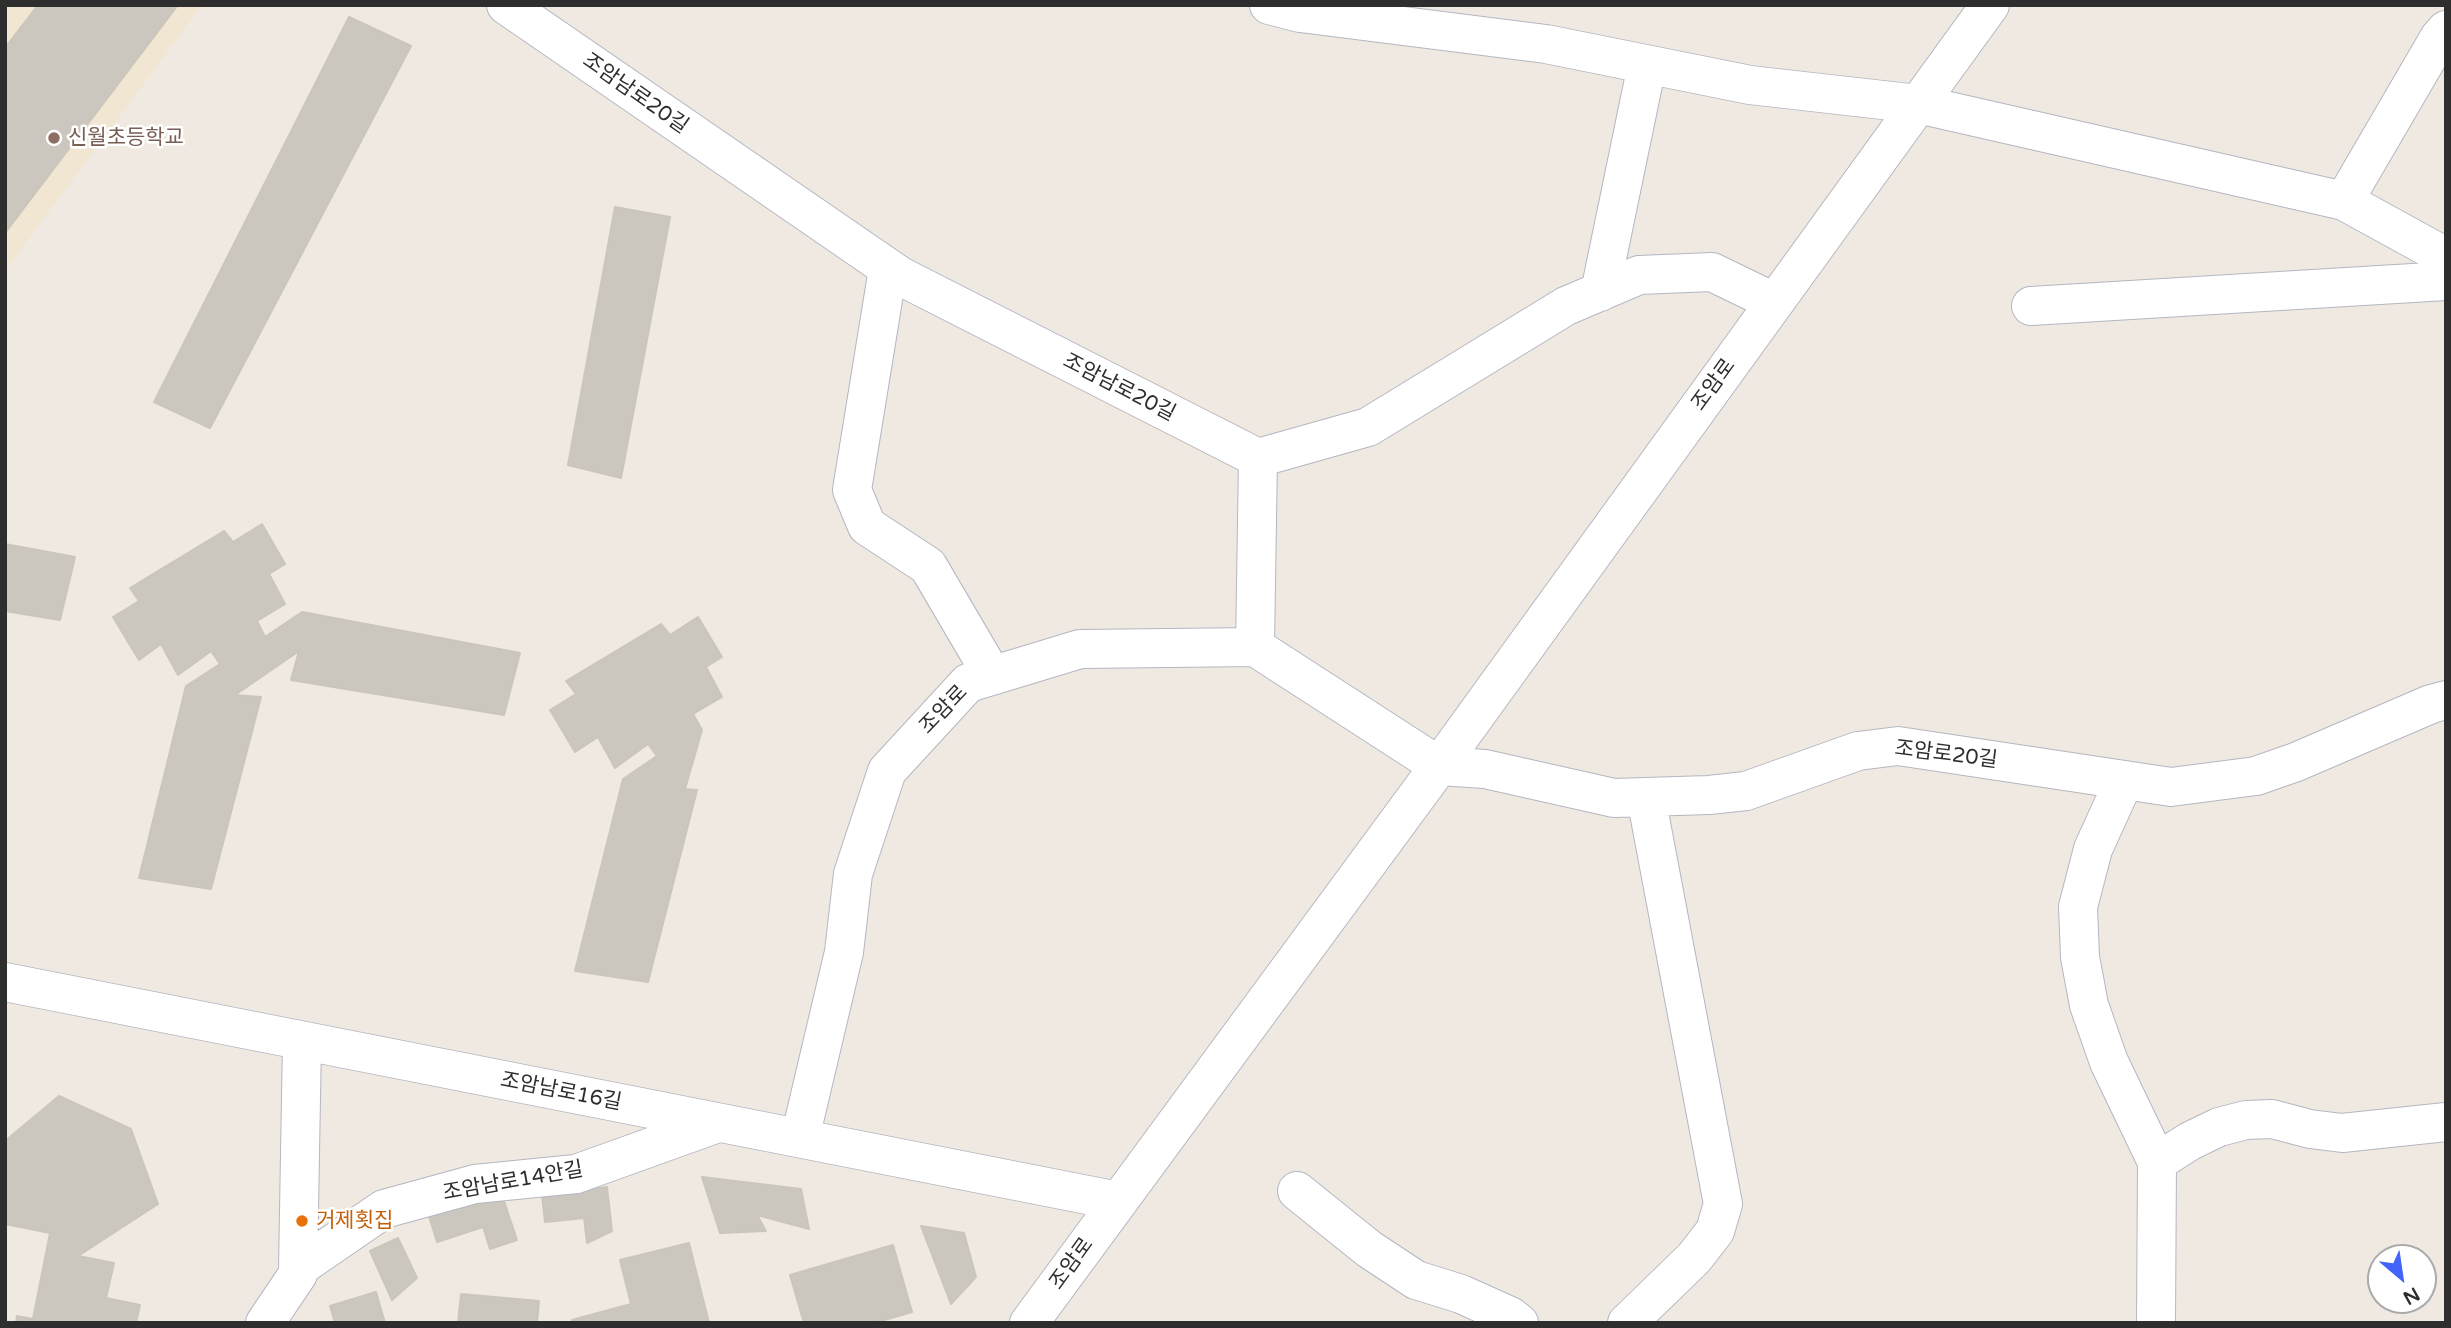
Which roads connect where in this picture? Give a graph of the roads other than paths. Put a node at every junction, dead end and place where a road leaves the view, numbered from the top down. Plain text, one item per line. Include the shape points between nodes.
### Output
1 (506, 5) edge
2 (1269, 5) edge
3 (1990, 5) edge
4 (545, 18) edge
5 (2446, 30) edge
6 (1647, 65) junction
7 (1918, 104) junction
8 (2344, 201) junction
9 (2446, 257) edge
10 (888, 269) junction
11 (2446, 281) edge
12 (1600, 292) junction
13 (1774, 302) junction
14 (2031, 306) dead end
15 (1258, 458) junction
16 (1255, 647) junction
17 (992, 675) junction
18 (2446, 700) edge
19 (1439, 766) junction
20 (2124, 781) junction
21 (1646, 797) junction
22 (5, 982) edge
23 (302, 1041) junction
24 (2446, 1122) edge
25 (720, 1123) junction
26 (800, 1138) junction
27 (2157, 1162) junction
28 (1297, 1191) dead end
29 (1118, 1201) junction
30 (298, 1268) junction
31 (265, 1323) edge
32 (1029, 1323) edge
33 (1520, 1323) edge
34 (1627, 1323) edge
35 (2156, 1323) edge

1 - 4 street, 조암남로20길
2 - 6 street via 1300,13 1546,44
3 - 7 street, 조암로
4 - 10 street, 조암남로20길
5 - 8 street
6 - 7 street via 1750,85
6 - 12 street
7 - 8 street
7 - 13 street, 조암로
8 - 9 street
10 - 15 street, 조암남로20길
10 - 17 street via 852,490 867,526 928,566
11 - 14 street
12 - 13 street via 1639,275 1712,272
12 - 15 street via 1566,306 1368,428
13 - 19 street, 조암로
15 - 16 street
16 - 17 street, 조암로 via 1080,649
16 - 19 street
17 - 26 street, 조암로 via 968,683 887,771 853,874 844,952
18 - 20 street, 조암로20길 via 2256,776 2171,787
19 - 21 street, 조암로20길 via 1485,769 1614,798
19 - 29 street, 조암로
20 - 21 street, 조암로20길 via 1898,746 1858,751 1746,791
20 - 27 street via 2093,849 2078,907 2080,957 2089,1005 2109,1062
21 - 34 street via 1723,1204 1714,1231 1694,1258
22 - 23 street, 조암남로16길
23 - 25 street, 조암남로16길
23 - 30 street
24 - 27 street via 2342,1133 2272,1119 2246,1120 2190,1141
25 - 26 street, 조암남로16길
25 - 30 street, 조암남로14안길 via 576,1174 475,1184 384,1209
26 - 29 street, 조암남로16길
27 - 35 street
28 - 33 street via 1416,1280 1461,1294
29 - 32 street, 조암로
30 - 31 street, 조암남로14안길

